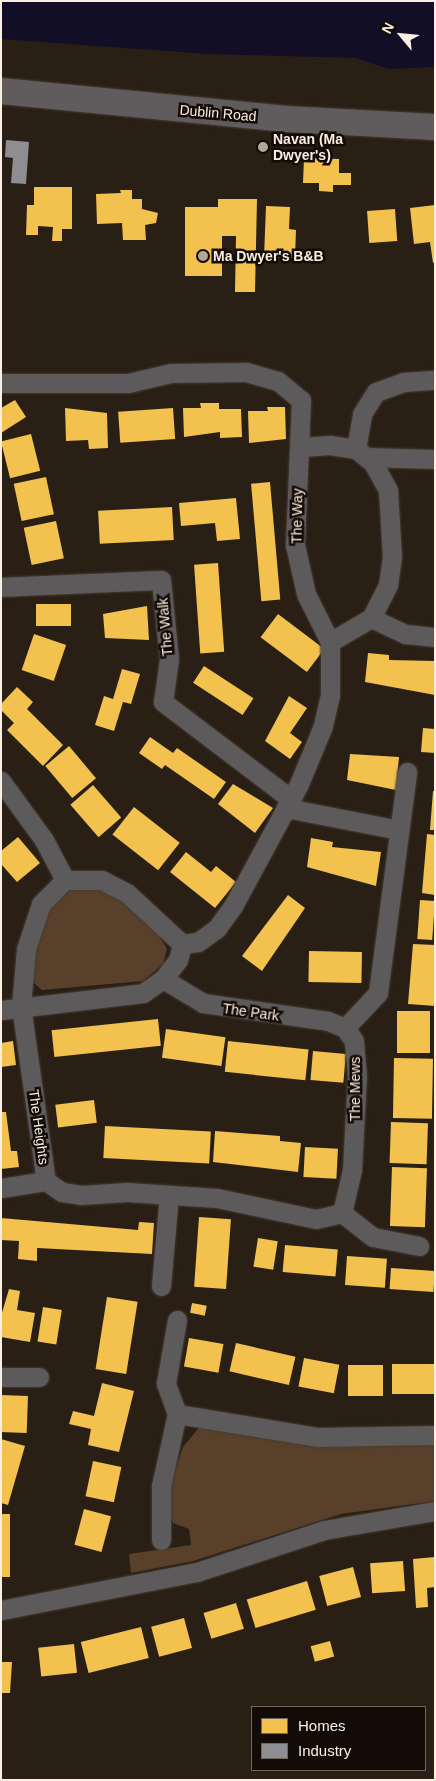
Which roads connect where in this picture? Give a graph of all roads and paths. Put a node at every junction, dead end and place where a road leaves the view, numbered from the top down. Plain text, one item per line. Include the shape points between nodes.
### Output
1 (1, 91) edge
2 (435, 127) edge
3 (435, 380) edge
4 (1, 383) edge
5 (301, 448) junction
6 (361, 453) junction
7 (435, 459) edge
8 (1, 587) edge
9 (371, 618) junction
10 (435, 637) edge
11 (330, 642) junction
12 (407, 772) dead end
13 (1, 781) edge
14 (289, 804) junction
15 (399, 830) junction
16 (65, 880) junction
17 (182, 944) junction
18 (163, 979) junction
19 (20, 1006) junction
20 (1, 1010) edge
21 (345, 1028) junction
22 (46, 1181) junction
23 (1, 1188) edge
24 (169, 1194) junction
25 (342, 1213) junction
26 (419, 1246) dead end
27 (161, 1286) dead end
28 (177, 1320) dead end
29 (1, 1376) edge
30 (39, 1377) dead end
31 (177, 1414) junction
32 (435, 1435) edge
33 (435, 1511) edge
34 (161, 1540) dead end
35 (1, 1610) edge

1 - 2 main road, Dublin Road via 287,119
3 - 6 street via 403,382 376,392 362,414
4 - 5 street, The Way via 128,383 171,373 246,372 278,381 301,400
5 - 6 street via 330,445
5 - 11 street, The Way via 295,545 306,594
6 - 7 street
6 - 9 street via 388,490 392,557 388,585
8 - 14 street, The Walk via 160,580 169,659 163,702
9 - 10 street via 406,634
9 - 11 street
11 - 14 street, The Way via 330,695 323,726
12 - 15 street
13 - 16 street via 44,840
14 - 15 street
14 - 17 street, The Way via 216,929 198,942
15 - 21 street via 378,993
16 - 17 street via 102,880 127,893
16 - 19 street via 46,896 31,927
17 - 18 street
18 - 19 street via 143,993
18 - 21 street, The Park via 203,1003 328,1021
19 - 20 street
19 - 22 street, The Heights
21 - 25 street, The Mews via 354,1041 357,1076 352,1170
22 - 23 street
22 - 24 street, The Heights via 62,1192 81,1195
24 - 25 street, The Heights via 217,1198 316,1219
24 - 27 street
25 - 26 street via 373,1237
28 - 31 street via 166,1383
29 - 30 street
31 - 32 street via 318,1437
31 - 34 street via 161,1486
33 - 35 street via 324,1530 197,1572

